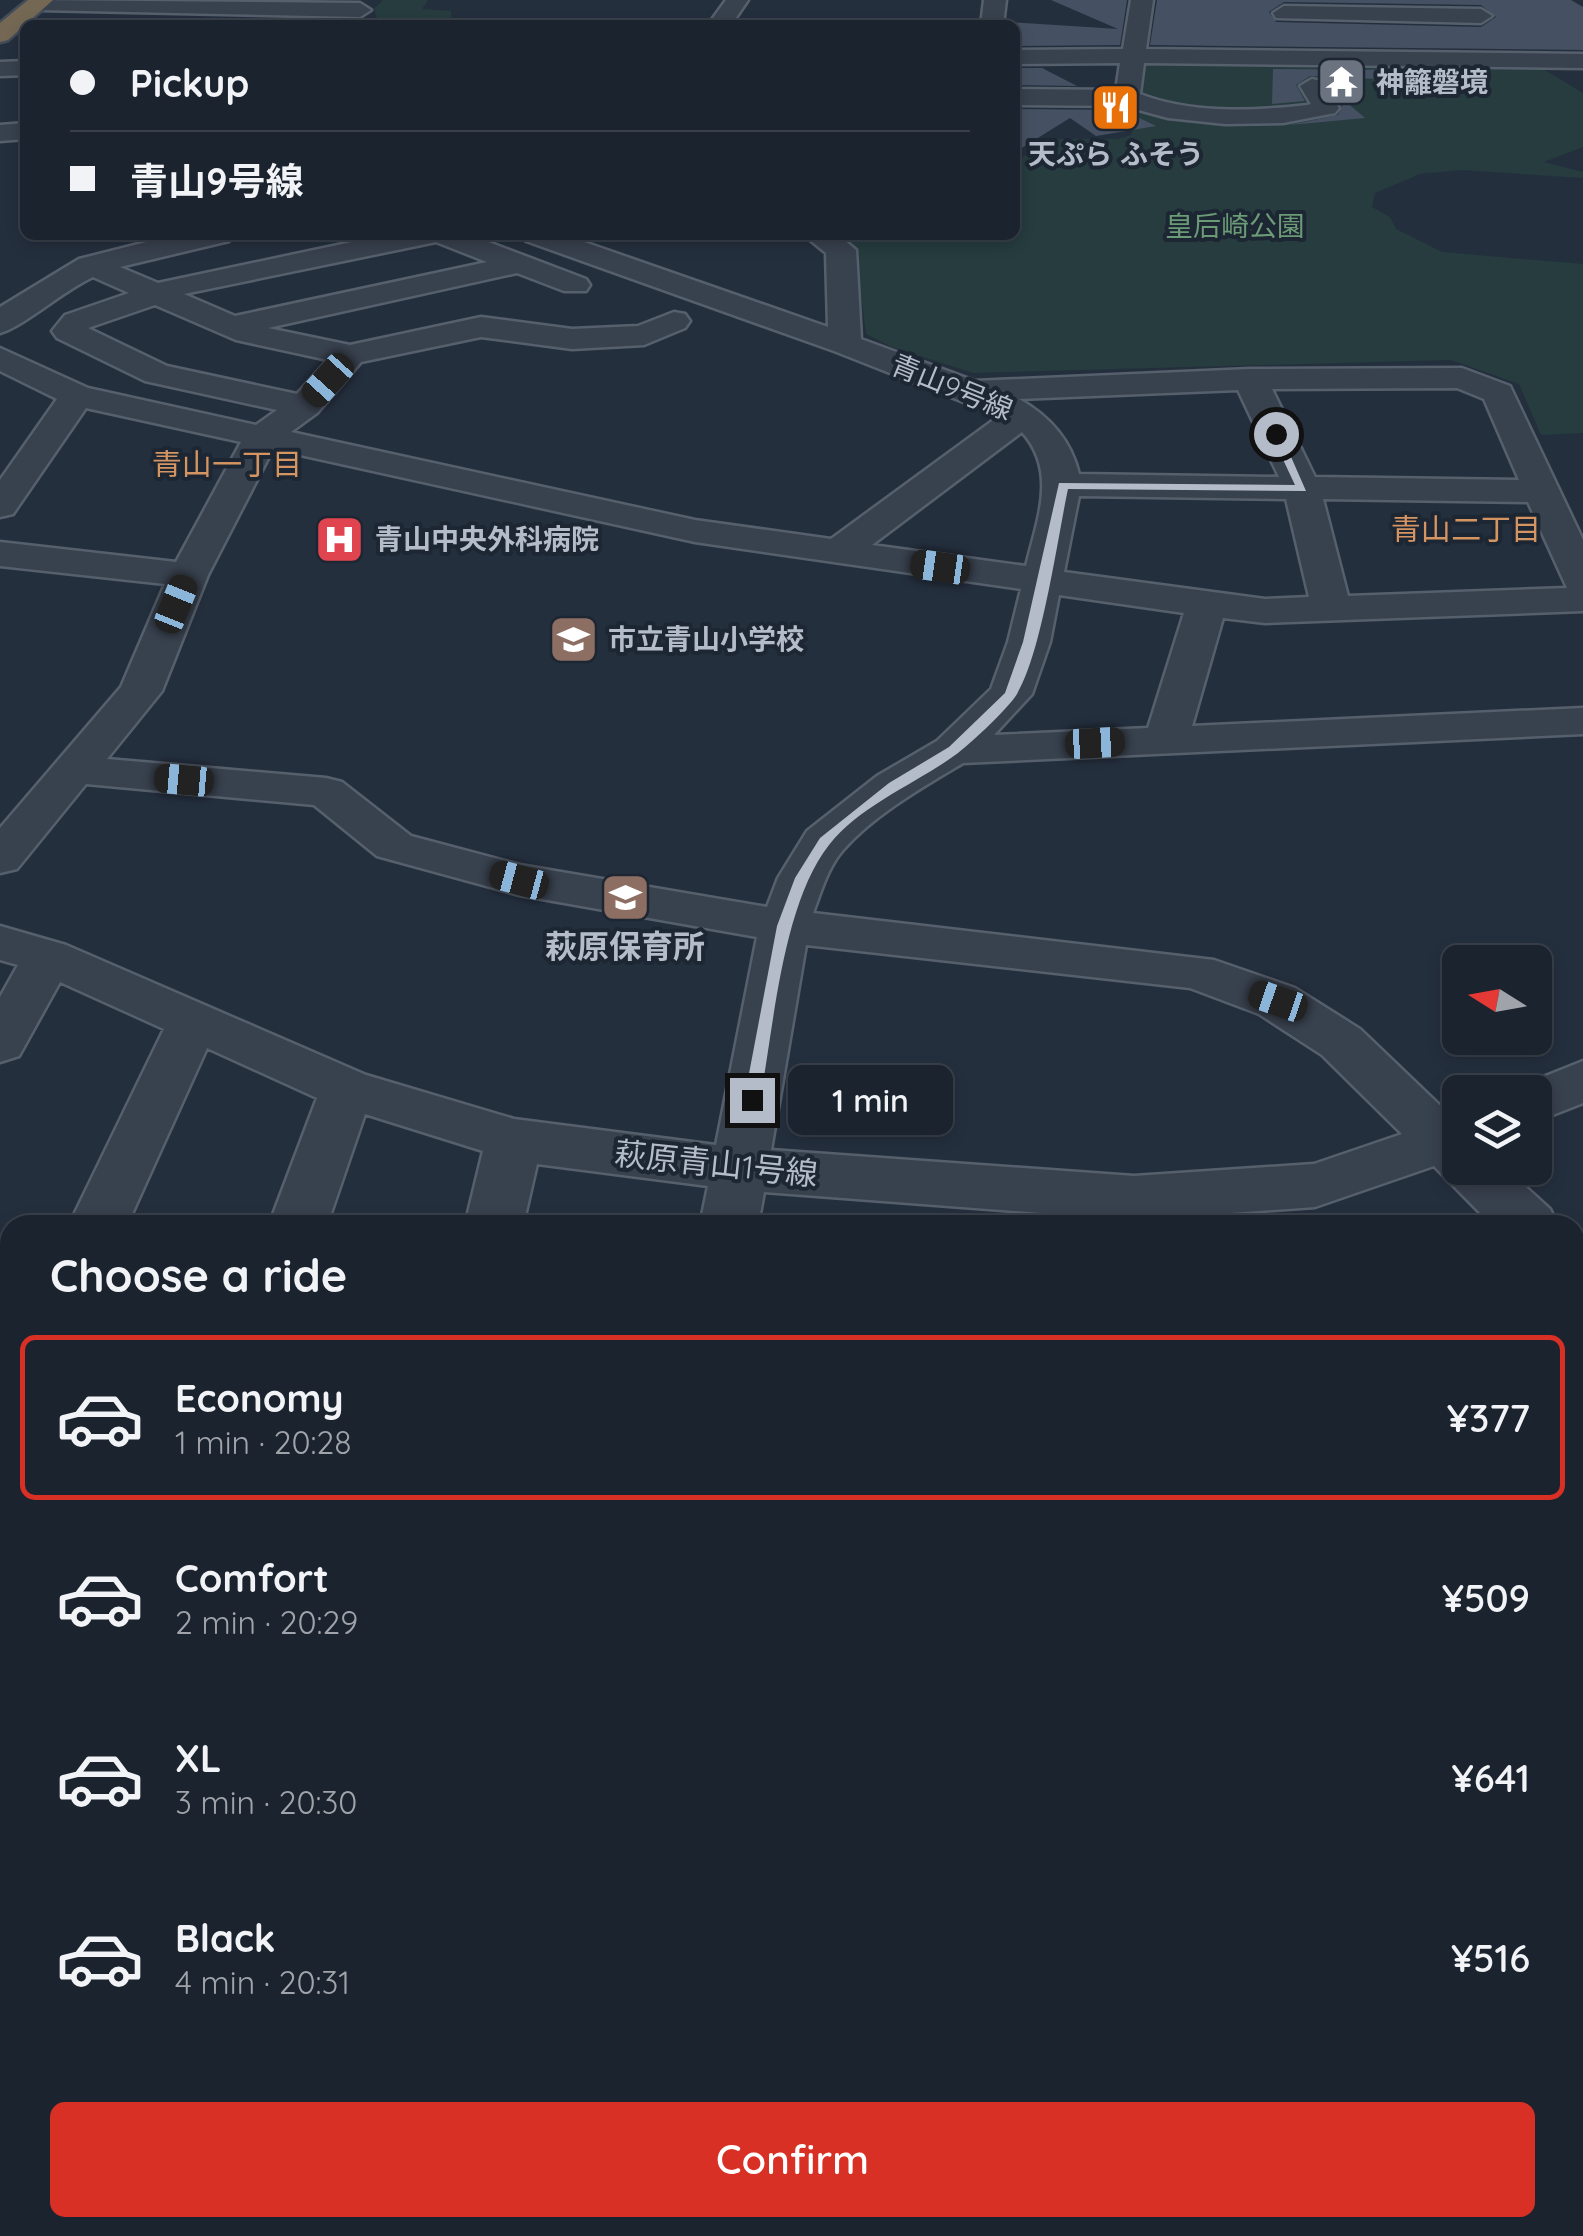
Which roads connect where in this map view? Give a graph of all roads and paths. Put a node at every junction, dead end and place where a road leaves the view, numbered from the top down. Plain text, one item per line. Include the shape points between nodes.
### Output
1 (1142, 0) edge
2 (1456, 0) edge
3 (34, 1) edge
4 (1283, 6) edge
5 (366, 12) edge
6 (0, 17) edge
7 (1494, 17) edge
8 (0, 36) edge
9 (1551, 51) junction
10 (1132, 54) junction
11 (1292, 55) junction
12 (1020, 57) edge
13 (1583, 66) edge
14 (1312, 86) dead end
15 (1020, 96) edge
16 (1127, 98) junction
17 (1258, 117) junction
18 (1166, 127) dead end
19 (176, 240) edge
20 (406, 240) edge
21 (455, 240) edge
22 (549, 240) edge
23 (607, 240) edge
24 (826, 240) edge
25 (580, 252) junction
26 (519, 264) junction
27 (90, 266) junction
28 (153, 293) junction
29 (605, 296) dead end
30 (640, 309) dead end
31 (674, 321) junction
32 (0, 323) edge
33 (230, 326) junction
34 (712, 335) dead end
35 (845, 344) junction
36 (350, 355) junction
37 (0, 358) edge
38 (1250, 379) junction
39 (971, 391) junction
40 (77, 396) junction
41 (306, 406) junction
42 (1023, 414) junction
43 (262, 436) junction
44 (1063, 485) junction
45 (1302, 488) junction
46 (1544, 490) junction
47 (0, 506) edge
48 (837, 553) junction
49 (0, 554) edge
50 (188, 575) junction
51 (1042, 581) junction
52 (1583, 583) edge
53 (1583, 599) edge
54 (1207, 604) junction
55 (1331, 608) junction
56 (1583, 721) edge
57 (1166, 740) junction
58 (953, 750) junction
59 (78, 770) junction
60 (0, 858) edge
61 (784, 926) junction
62 (24, 950) edge
63 (194, 1020) junction
64 (0, 1043) edge
65 (1583, 1080) edge
66 (347, 1088) junction
67 (1552, 1094) edge
68 (1442, 1136) edge
69 (514, 1140) junction
70 (1442, 1155) edge
71 (739, 1169) junction
72 (1491, 1185) edge
73 (942, 1204) edge
74 (103, 1215) edge
75 (302, 1215) edge
76 (496, 1215) edge
77 (731, 1215) edge
78 (1520, 1215) edge

1 - 10 street
2 - 7 street
3 - 5 street
3 - 6 highway
3 - 8 highway
4 - 7 street
4 - 11 street
7 - 9 street
9 - 11 street
9 - 13 street
10 - 11 street
10 - 12 street
10 - 16 street
14 - 17 street via 1326,108
15 - 16 street
16 - 17 street via 1146,108
17 - 18 street via 1236,131
19 - 27 street
20 - 28 street
21 - 26 street
22 - 25 street, 青山9号線
23 - 25 street
24 - 35 street via 841,250
25 - 35 street, 青山9号線
26 - 29 street
26 - 33 street
27 - 28 street
27 - 32 street via 54,281
28 - 33 street
28 - 41 street via 68,331 157,374
30 - 31 street
31 - 34 street
31 - 36 street via 644,334 572,338 482,327
33 - 36 street
35 - 39 street, 青山9号線
36 - 41 street
37 - 40 street
38 - 39 street
38 - 45 street
38 - 46 street via 1462,378 1498,393
39 - 42 street, 青山9号線
40 - 43 street
40 - 47 street
41 - 43 street
42 - 44 street, 青山9号線 via 1060,460
42 - 48 street
43 - 48 street via 695,531
43 - 50 street
44 - 45 street
44 - 51 street
45 - 46 street
45 - 55 street
46 - 52 street
48 - 51 street
49 - 50 street
50 - 59 street via 141,691
51 - 54 street
51 - 58 street via 1011,694
53 - 55 street
54 - 55 street
54 - 57 street
56 - 57 street
57 - 58 street
58 - 61 street via 893,786 824,841
59 - 60 street
59 - 61 street via 326,792 394,846 519,880
61 - 68 street via 1196,972 1278,1001 1340,1042
61 - 71 street
62 - 63 street, 萩原青山1号線
62 - 64 street
63 - 66 street, 萩原青山1号線
63 - 74 street
65 - 67 street
66 - 69 street, 萩原青山1号線
66 - 75 street
69 - 71 street, 萩原青山1号線
69 - 76 street
70 - 73 street, 萩原青山1号線 via 1315,1185
71 - 73 street, 萩原青山1号線
71 - 77 street
72 - 78 street

